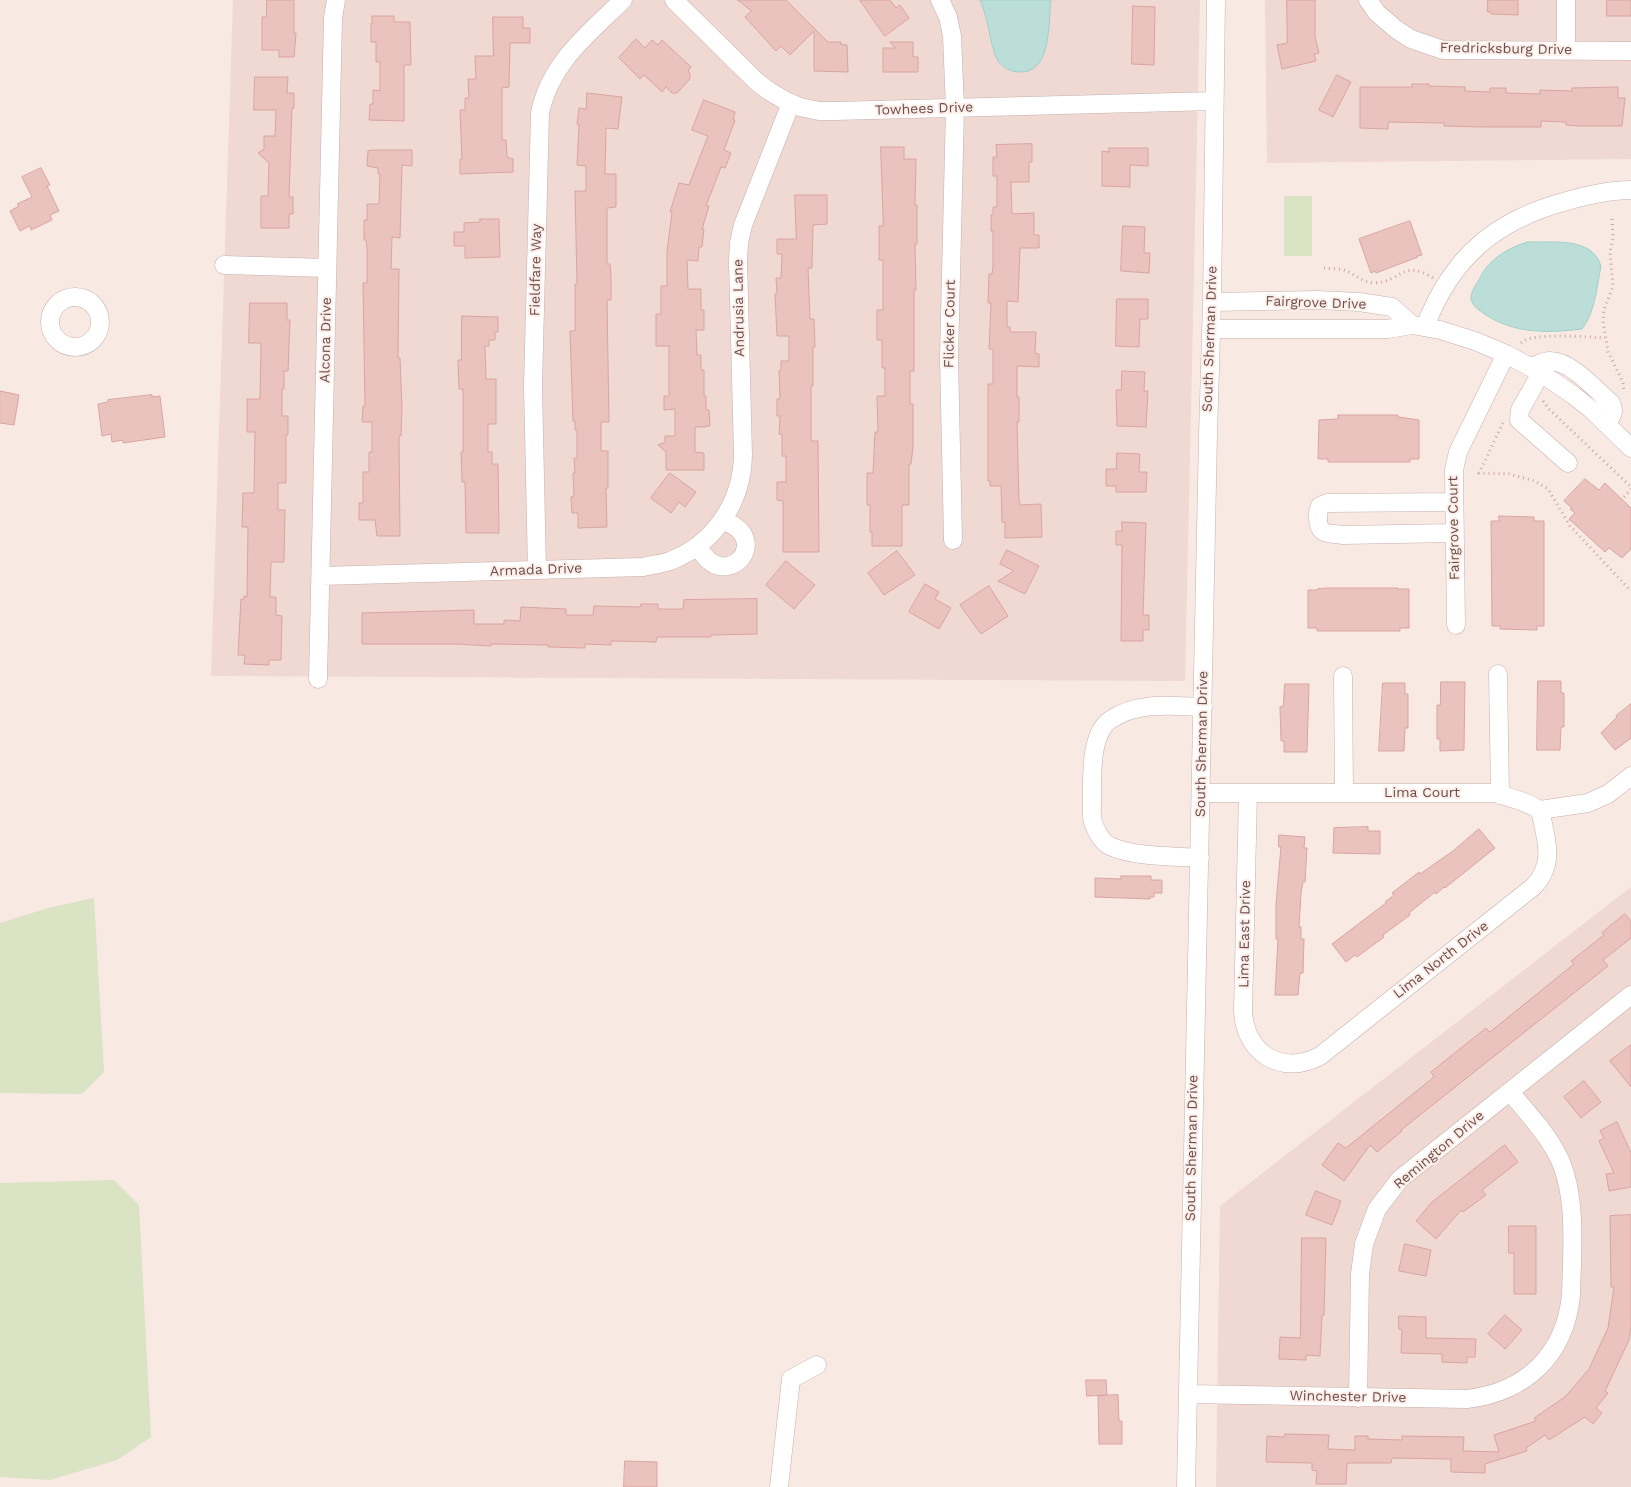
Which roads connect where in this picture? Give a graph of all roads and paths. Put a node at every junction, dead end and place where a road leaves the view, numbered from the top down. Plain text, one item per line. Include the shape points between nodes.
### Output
1 (336, 0) edge
2 (623, 0) edge
3 (674, 0) edge
4 (940, 0) edge
5 (1216, 0) edge
6 (1368, 0) edge
7 (1566, 0) edge
8 (1566, 51) junction
9 (1631, 51) edge
10 (1214, 101) junction
11 (791, 103) junction
12 (955, 108) junction
13 (1631, 190) edge
14 (1612, 219) dead end
15 (224, 265) dead end
16 (327, 268) junction
17 (1324, 268) dead end
18 (1444, 285) junction
19 (1212, 302) junction
20 (1418, 326) junction
21 (1211, 329) junction
22 (1606, 338) junction
23 (1513, 351) junction
24 (1535, 376) junction
25 (1614, 407) junction
26 (1504, 420) dead end
27 (1606, 424) junction
28 (1631, 448) edge
29 (1568, 463) dead end
30 (1631, 488) edge
31 (1624, 497) dead end
32 (1453, 502) junction
33 (723, 520) junction
34 (1454, 533) junction
35 (953, 540) dead end
36 (697, 546) junction
37 (537, 570) junction
38 (321, 576) junction
39 (1631, 591) edge
40 (1456, 625) dead end
41 (1498, 674) dead end
42 (1343, 676) dead end
43 (318, 679) dead end
44 (1203, 707) junction
45 (1631, 776) edge
46 (1201, 792) junction
47 (1248, 793) junction
48 (1344, 793) junction
49 (1500, 795) junction
50 (1540, 810) junction
51 (1200, 858) junction
52 (1631, 995) edge
53 (1276, 1061) joint
54 (1510, 1092) junction
55 (817, 1365) dead end
56 (1188, 1394) junction
57 (1358, 1398) junction
58 (779, 1487) edge
59 (1186, 1487) edge

1 - 16 street, Alcona Drive
2 - 37 street, Fieldfare Way via 562,62 549,84 540,113 533,386
3 - 11 street, Towhees Drive via 757,82
4 - 12 street, Flicker Court via 948,16 952,36
5 - 10 street, South Sherman Drive
6 - 8 street, Fredricksburg Drive via 1377,13 1397,30 1436,48
7 - 8 street
8 - 9 street, Fredricksburg Drive
10 - 12 street, Towhees Drive
10 - 19 street, South Sherman Drive
11 - 12 street, Towhees Drive via 819,111
11 - 33 street, Andrusia Lane via 743,224 739,243 742,461 737,492
12 - 35 street, Flicker Court via 949,358
13 - 18 street via 1591,194 1522,215 1491,234 1471,252
14 - 22 path via 1613,286 1604,310
15 - 16 street
16 - 38 street, Alcona Drive
17 - 18 path via 1345,270 1373,283 1414,269
18 - 20 street
19 - 20 street, Fairgrove Drive via 1358,302 1392,307
19 - 21 street, South Sherman Drive
20 - 21 street, Fairgrove Drive via 1388,329
20 - 23 street, Fairgrove Drive
21 - 44 street, South Sherman Drive
22 - 23 path via 1536,338 1524,340
22 - 25 path via 1622,382 1626,405
23 - 24 street, Fairgrove Drive
23 - 32 street, Fairgrove Court via 1458,452
24 - 25 street via 1543,362 1569,366
24 - 27 street, Fairgrove Drive via 1573,395
24 - 29 street via 1519,420
24 - 30 path via 1549,409
25 - 27 street via 1613,415
26 - 39 path via 1479,473 1509,474 1535,481 1548,490 1570,526
27 - 28 street, Fairgrove Drive
30 - 31 path
32 - 34 street, Fairgrove Court
32 - 34 street via 1326,503 1318,510 1318,527 1326,533 1343,535
33 - 36 street, Andrusia Lane
33 - 36 street via 741,531 746,541 744,554 737,562 729,567 720,567 707,559
34 - 40 street, Fairgrove Court
36 - 37 street, Armada Drive via 670,561 643,567
37 - 38 street, Armada Drive
38 - 43 street, Alcona Drive
41 - 49 street
42 - 48 street
44 - 46 street, South Sherman Drive
44 - 51 street via 1151,706 1127,711 1109,720 1101,731 1092,767 1092,821 1108,846 1130,852
45 - 50 street via 1608,794 1588,803
46 - 47 street, Lima Court
46 - 51 street, South Sherman Drive
47 - 48 street, Lima Court
47 - 53 street, Lima East Drive via 1243,1017 1248,1036 1264,1054
48 - 49 street, Lima Court
49 - 50 street, Lima Court via 1510,796
50 - 53 street, Lima North Drive via 1548,847 1547,862 1533,887 1320,1056 1296,1064
51 - 56 street, South Sherman Drive
52 - 54 street, Remington Drive
54 - 57 street, Remington Drive via 1400,1179 1374,1216 1360,1267
54 - 57 street, Winchester Drive via 1554,1148 1566,1175 1571,1204 1572,1288 1568,1317 1556,1346 1537,1370 1518,1384 1482,1397
55 - 58 street via 791,1379
56 - 57 street, Winchester Drive
56 - 59 street, South Sherman Drive

